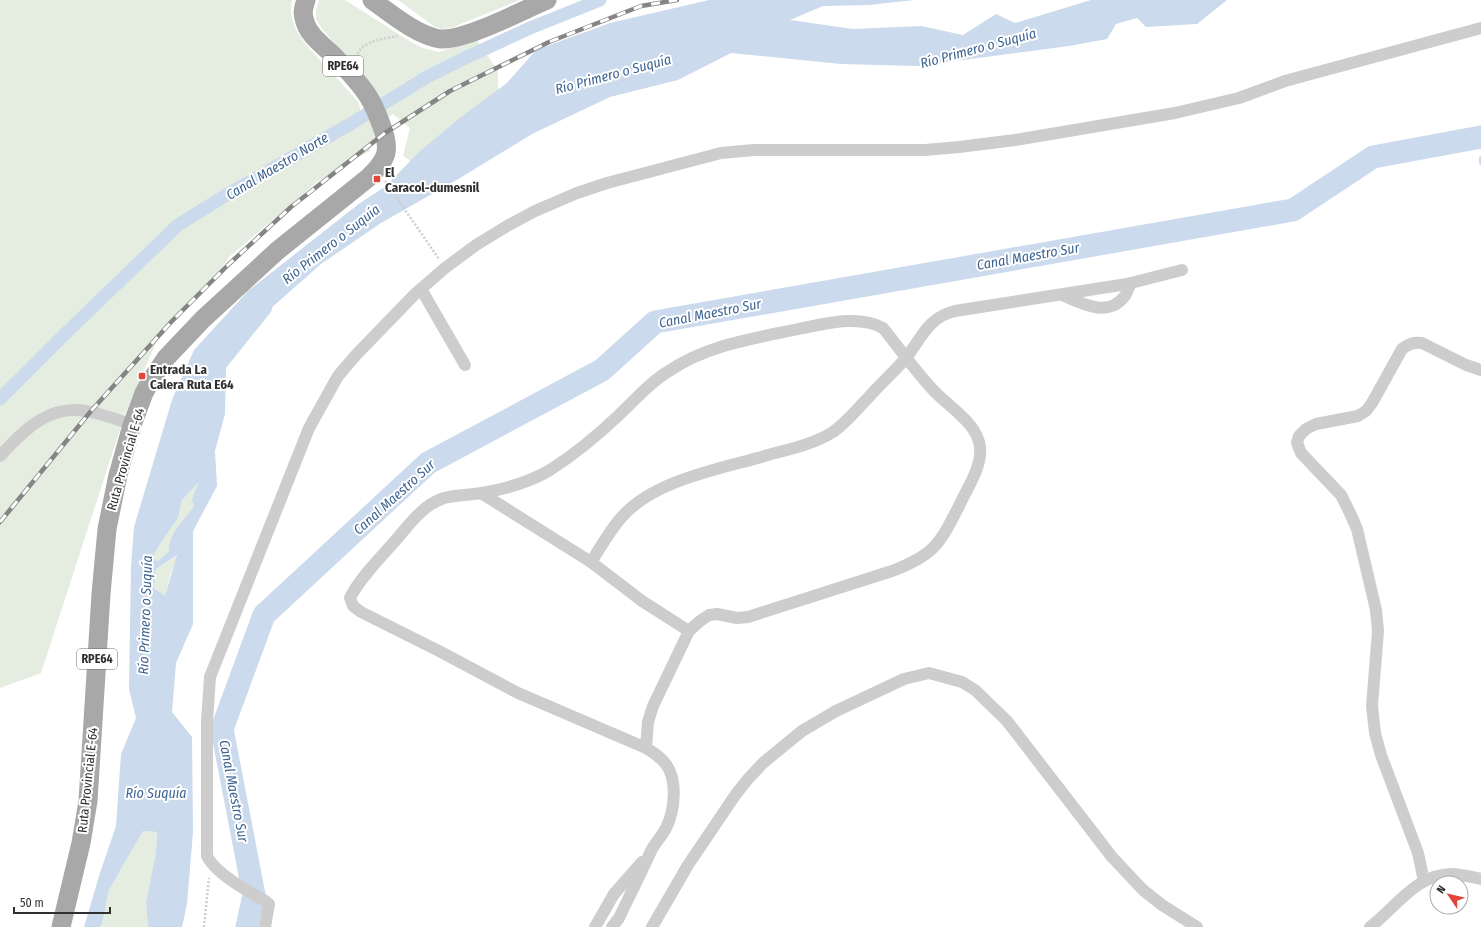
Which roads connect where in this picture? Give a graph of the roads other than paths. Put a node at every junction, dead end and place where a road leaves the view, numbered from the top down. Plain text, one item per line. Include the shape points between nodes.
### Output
1 (306, 0) edge
2 (372, 0) edge
3 (547, 0) edge
4 (1481, 28) edge
5 (1182, 270) dead end
6 (1130, 283) junction
7 (421, 289) junction
8 (1061, 295) junction
9 (906, 357) junction
10 (465, 365) dead end
11 (1481, 370) edge
12 (132, 425) junction
13 (0, 456) edge
14 (481, 493) junction
15 (591, 562) junction
16 (689, 631) junction
17 (646, 748) junction
18 (653, 849) junction
19 (1481, 879) edge
20 (1424, 881) junction
21 (61, 927) edge
22 (266, 927) edge
23 (595, 927) edge
24 (612, 927) edge
25 (652, 927) edge
26 (1197, 927) edge
27 (1370, 927) edge

1 - 12 main road, Ruta Provincial E-64 / RPE64 via 303,9 307,27 372,101 384,134 387,151 381,164 368,178 263,263 176,346 151,380
2 - 3 main road via 420,32 441,39 454,38 478,30
4 - 7 street via 1285,81 1239,98 1175,113 1023,138 925,150 754,150 721,153 607,183 535,211 476,245
5 - 6 street
6 - 8 street
6 - 8 street via 1124,297 1110,307 1090,306
7 - 10 street
7 - 22 street via 356,355 327,394 309,428 210,677 207,856 210,862 230,879 264,899 268,904
8 - 9 street via 947,313 930,324
9 - 14 street via 883,328 863,321 820,325 708,350 668,371 572,456 548,471 504,488
9 - 15 street via 849,418 821,439 686,478 644,498 620,519
9 - 16 street via 933,389 970,425 980,445 977,468 937,545 926,555 892,571 748,617 709,615
11 - 20 street via 1422,343 1409,344 1402,349 1366,411 1358,416 1316,424 1302,432 1297,443 1301,453 1341,495 1357,529 1376,610 1378,631 1372,706 1375,733 1418,852
12 - 13 street via 76,409 61,411 42,418 23,432
12 - 21 main road, Ruta Provincial E-64 / RPE64 via 118,474 107,528 88,801
14 - 15 street
14 - 17 street via 445,498 433,502 420,513 354,590 350,598 353,606 518,693
15 - 16 street via 642,601
16 - 17 street via 653,706 648,722
17 - 18 street via 658,755 672,776 672,811 666,828
18 - 23 street via 614,894
18 - 24 street via 620,918
19 - 20 street via 1454,874 1440,875
20 - 27 street via 1408,891
25 - 26 street via 688,865 736,794 763,763 802,731 836,711 904,679 929,673 962,682 989,702 1007,721 1112,857 1162,905

